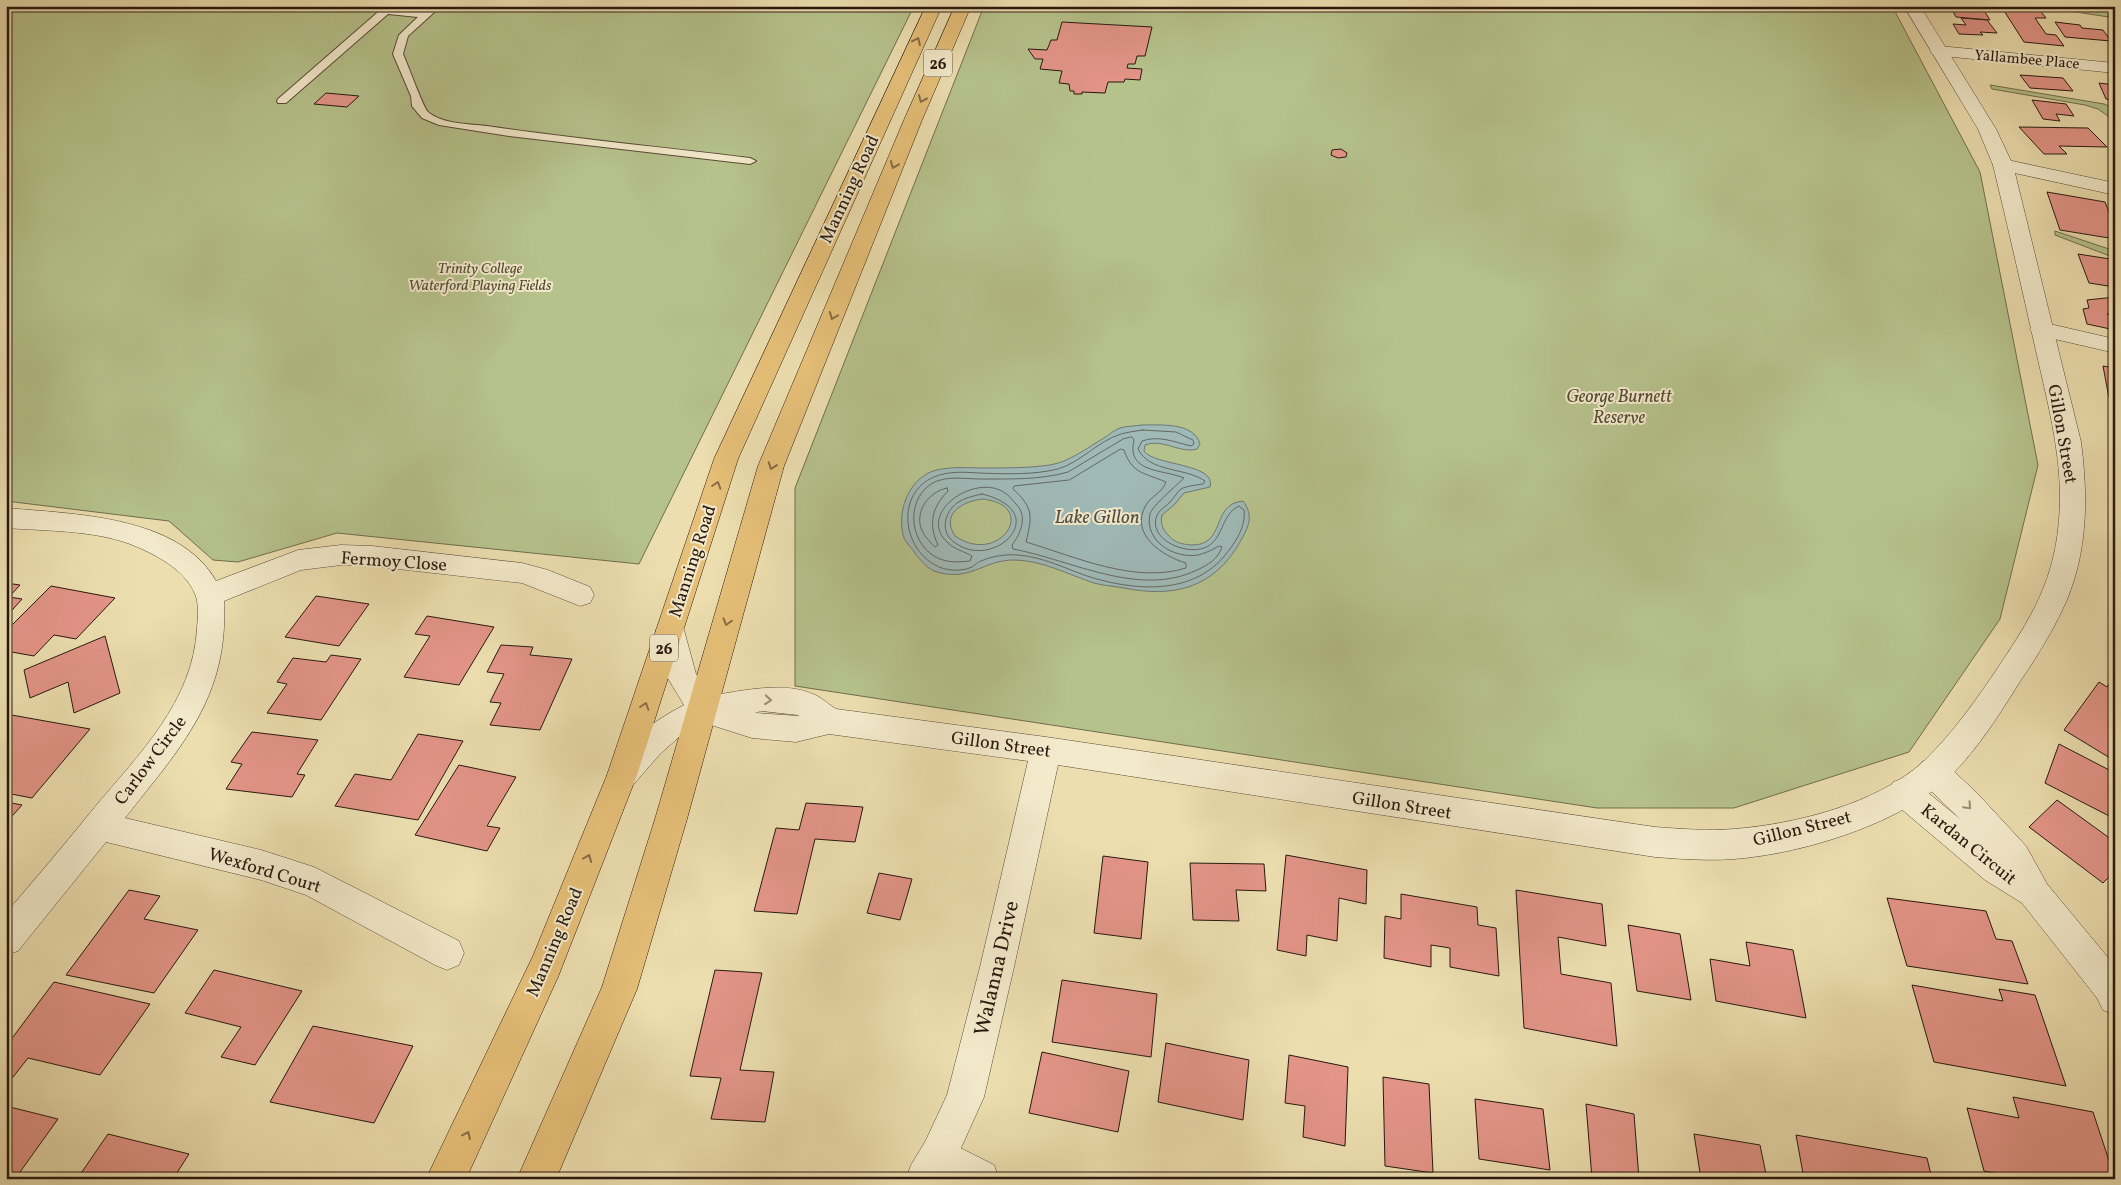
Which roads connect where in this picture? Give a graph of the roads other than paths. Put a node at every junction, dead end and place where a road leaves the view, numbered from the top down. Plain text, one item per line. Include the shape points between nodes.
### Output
1 (436, 6) edge
2 (934, 6) edge
3 (963, 6) edge
4 (1912, 6) edge
5 (389, 9) edge
6 (427, 14) junction
7 (1938, 51) junction
8 (2115, 68) edge
9 (282, 101) dead end
10 (750, 161) dead end
11 (2003, 164) junction
12 (2115, 189) edge
13 (2041, 329) junction
14 (2115, 346) edge
15 (6, 518) edge
16 (210, 595) junction
17 (580, 595) dead end
18 (670, 630) junction
19 (703, 710) junction
20 (1046, 750) junction
21 (1933, 772) junction
22 (622, 774) junction
23 (1904, 792) junction
24 (100, 826) junction
25 (2035, 895) junction
26 (6, 938) edge
27 (447, 953) dead end
28 (2115, 998) edge
29 (932, 1167) edge
30 (445, 1179) edge
31 (536, 1179) edge
32 (980, 1179) edge

1 - 6 lane
18 -> 2 main road, Manning Road / 26 via 726,458
3 -> 19 main road, Manning Road / 26 via 771,466
4 - 7 street, Gillon Street
5 - 6 lane
5 - 9 lane
6 - 10 lane via 404,35 398,54 417,106 426,116 443,123 509,133
7 - 8 street, Yallambee Place
7 - 11 street, Gillon Street via 1987,129
11 - 12 street
11 - 13 street, Gillon Street
13 - 14 street
13 - 21 street, Gillon Street via 2069,442 2073,478 2066,561 2057,591 2039,630 1964,738
15 - 16 street, Carlow Circle via 98,528 153,543 178,557 196,573
16 - 17 street, Fermoy Close via 298,560 341,555 522,573
16 - 24 street, Carlow Circle via 210,654 187,711
18 - 19 street via 682,677
22 -> 18 main road, Manning Road / 26
19 - 20 street, Gillon Street via 752,724 796,729 829,721
19 - 22 street via 668,728
19 - 31 main road, Manning Road / 26 via 619,989
20 - 23 street, Gillon Street via 1655,842 1735,844 1770,840 1873,809
20 - 29 street, Walanna Drive via 965,1097
21 - 23 street, Gillon Street
21 -> 25 street, Kardan Circuit via 1966,803 2014,857
30 -> 22 main road, Manning Road / 26 via 546,965
23 - 25 street, Kardan Circuit via 1997,869
24 - 26 street, Carlow Circle
24 - 27 street, Wexford Court via 261,865 314,882
25 - 28 street, Kardan Circuit via 2109,986
29 - 32 street

